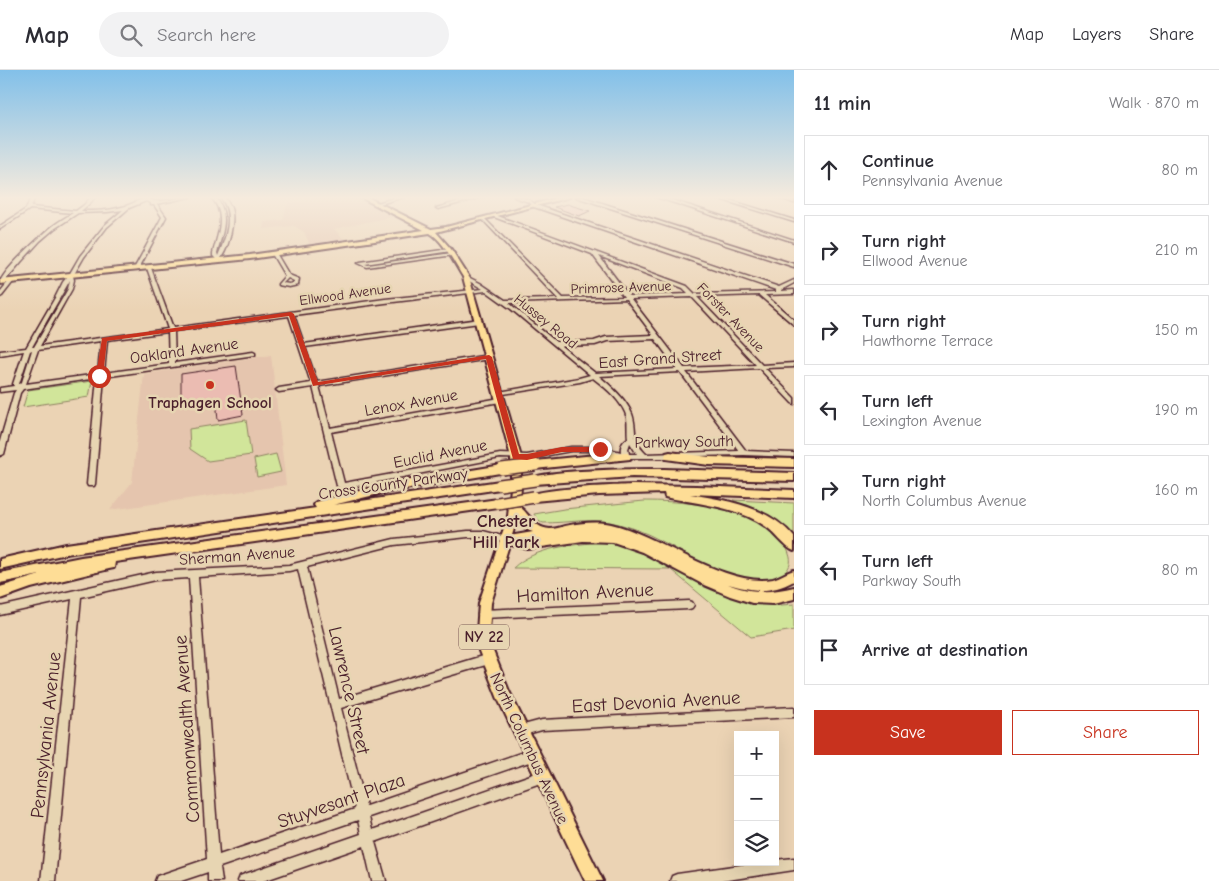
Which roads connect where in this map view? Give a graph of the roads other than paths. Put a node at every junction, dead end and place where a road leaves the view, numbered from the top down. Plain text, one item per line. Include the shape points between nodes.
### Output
1 (45, 235) edge
2 (99, 235) edge
3 (155, 235) edge
4 (219, 235) edge
5 (226, 235) edge
6 (398, 235) edge
7 (437, 235) edge
8 (499, 235) edge
9 (547, 235) edge
10 (620, 235) edge
11 (696, 235) edge
12 (775, 235) edge
13 (794, 241) edge
14 (451, 252) junction
15 (593, 252) junction
16 (274, 254) junction
17 (218, 260) junction
18 (361, 264) dead end
19 (794, 266) edge
20 (149, 268) junction
21 (136, 270) junction
22 (71, 276) junction
23 (287, 276) dead end
24 (466, 277) junction
25 (794, 281) edge
26 (0, 282) edge
27 (12, 282) junction
28 (486, 290) junction
29 (470, 291) junction
30 (778, 291) junction
31 (794, 292) edge
32 (760, 293) junction
33 (0, 295) edge
34 (694, 296) junction
35 (627, 298) junction
36 (562, 300) junction
37 (503, 302) junction
38 (291, 314) junction
39 (479, 321) junction
40 (794, 323) edge
41 (170, 330) junction
42 (657, 337) junction
43 (104, 339) junction
44 (556, 344) junction
45 (302, 346) junction
46 (36, 348) junction
47 (28, 349) junction
48 (0, 353) edge
49 (253, 354) dead end
50 (489, 357) junction
51 (794, 365) edge
52 (172, 366) junction
53 (761, 367) junction
54 (682, 369) junction
55 (99, 376) junction
56 (594, 376) junction
57 (315, 384) junction
58 (19, 387) junction
59 (0, 390) edge
60 (279, 390) dead end
61 (500, 397) junction
62 (794, 402) edge
63 (327, 431) junction
64 (630, 440) junction
65 (744, 453) junction
66 (0, 454) edge
67 (794, 455) edge
68 (626, 456) junction
69 (644, 456) junction
70 (670, 456) junction
71 (516, 457) junction
72 (794, 464) edge
73 (794, 477) edge
74 (91, 484) dead end
75 (638, 488) junction
76 (794, 494) edge
77 (514, 508) junction
78 (292, 515) junction
79 (549, 533) junction
80 (506, 540) junction
81 (794, 546) edge
82 (49, 552) junction
83 (155, 552) junction
84 (0, 559) edge
85 (0, 564) edge
86 (302, 566) junction
87 (193, 574) junction
88 (794, 575) edge
89 (0, 578) edge
90 (0, 593) edge
91 (77, 593) junction
92 (794, 593) edge
93 (689, 605) dead end
94 (0, 611) edge
95 (483, 614) junction
96 (488, 659) junction
97 (335, 705) junction
98 (794, 712) edge
99 (520, 731) junction
100 (532, 755) junction
101 (542, 777) junction
102 (362, 812) junction
103 (368, 837) junction
104 (214, 863) junction
105 (794, 864) edge
106 (48, 881) edge
107 (162, 881) edge
108 (215, 881) edge
109 (245, 881) edge
110 (380, 881) edge
111 (594, 881) edge
112 (677, 881) edge

1 - 26 street
2 - 22 street
3 - 21 street
4 - 17 street via 215,253
5 - 17 street
6 - 16 main road
7 - 14 main road, North Columbus Avenue / NY 22
8 - 36 street
9 - 15 street, Forster Avenue
10 - 30 street
11 - 19 street
12 - 13 street
14 - 18 street
14 - 24 main road, North Columbus Avenue / NY 22
15 - 34 street, Forster Avenue via 686,287
15 - 35 street
16 - 17 main road
16 - 23 street
17 - 20 main road
20 - 21 main road
20 - 41 street
21 - 22 main road
22 - 27 main road
22 - 46 street via 70,289
22 - 47 street
24 - 28 street, Hussey Road
24 - 29 main road, North Columbus Avenue / NY 22
25 - 30 street, Primrose Avenue
26 - 27 main road
27 - 33 street
28 - 29 street, Ellwood Avenue
28 - 37 street, Hussey Road
29 - 38 street, Ellwood Avenue
29 - 39 main road, North Columbus Avenue / NY 22
30 - 31 street
30 - 32 street, Primrose Avenue
32 - 34 street, Primrose Avenue
32 - 40 street
34 - 35 street, Primrose Avenue
34 - 53 street, Forster Avenue
35 - 36 street, Primrose Avenue
35 - 42 street
36 - 37 street, Primrose Avenue
37 - 44 street, Hussey Road
38 - 41 street, Ellwood Avenue
38 - 45 street
39 - 45 street
39 - 50 main road, North Columbus Avenue / NY 22
41 - 43 street, Ellwood Avenue
41 - 52 street
42 - 44 street
42 - 54 street
43 - 46 street, Ellwood Avenue
43 - 55 street
44 - 56 street, Hussey Road
45 - 57 street
46 - 47 street, Ellwood Avenue
46 - 58 street via 25,382
47 - 48 street, Ellwood Avenue
47 - 58 street via 16,384
49 - 52 street, Oakland Avenue
50 - 57 street
50 - 61 main road, North Columbus Avenue / NY 22
51 - 53 street, East Grand Street
52 - 55 street, Oakland Avenue
53 - 54 street, East Grand Street
53 - 62 street, Forster Avenue
54 - 56 street, East Grand Street
54 - 65 street
55 - 58 street, Oakland Avenue
55 - 74 street
56 - 61 street, East Grand Street
56 - 64 street, Hussey Road via 626,408 632,428
57 - 60 street
57 - 63 street
58 - 59 street, Oakland Avenue
58 - 66 street
61 - 63 street, Lenox Avenue
61 - 71 main road, North Columbus Avenue / NY 22
63 - 71 street, Euclid Avenue via 341,486 500,456
64 - 68 street, Hussey Road via 625,446
64 - 69 street
65 - 67 street, Parkway South
65 - 70 street, Parkway South
68 - 69 street, Parkway South
68 - 71 street, Parkway South via 614,451 579,448
68 - 78 highway, bridge via 442,479 340,499
69 - 70 street, Parkway South
70 - 72 highway
71 - 77 main road, North Columbus Avenue / NY 22
73 - 78 highway, Cross County Parkway, bridge via 632,472 590,474
75 - 76 highway
75 - 81 highway via 752,513 776,526
75 - 83 highway, bridge via 534,498
77 - 79 highway via 529,526
77 - 80 main road, North Columbus Avenue / NY 22
78 - 82 highway, Cross County Parkway
79 - 80 highway
79 - 88 highway via 582,527 619,530 726,578 753,586 778,585
80 - 86 street, Sherman Avenue via 468,534 404,541 372,546
80 - 92 highway via 528,545 584,536 617,538 642,546 737,593 771,598
80 - 95 main road, North Columbus Avenue / NY 22
82 - 84 highway
82 - 85 highway, Cross County Parkway
83 - 89 highway
83 - 90 highway
86 - 87 street, Sherman Avenue
86 - 97 street, Lawrence Street
87 - 91 street, Sherman Avenue via 156,576
87 - 104 street, Commonwealth Avenue
91 - 94 street, Sherman Avenue
91 - 106 street, Pennsylvania Avenue
93 - 95 street, Hamilton Avenue
95 - 96 main road, North Columbus Avenue / NY 22
96 - 97 street
96 - 99 main road, North Columbus Avenue / NY 22
97 - 102 street, Lawrence Street
98 - 99 street, East Devonia Avenue via 542,725
99 - 100 main road, North Columbus Avenue / NY 22
100 - 101 main road, North Columbus Avenue / NY 22
100 - 102 street, Stuyvesant Plaza
101 - 103 street
101 - 111 main road, North Columbus Avenue / NY 22
102 - 103 street, Lawrence Street
102 - 104 street, Stuyvesant Plaza
103 - 109 street
103 - 110 street, Lawrence Street
104 - 107 street, Stuyvesant Plaza
104 - 108 street, Commonwealth Avenue
105 - 112 street

